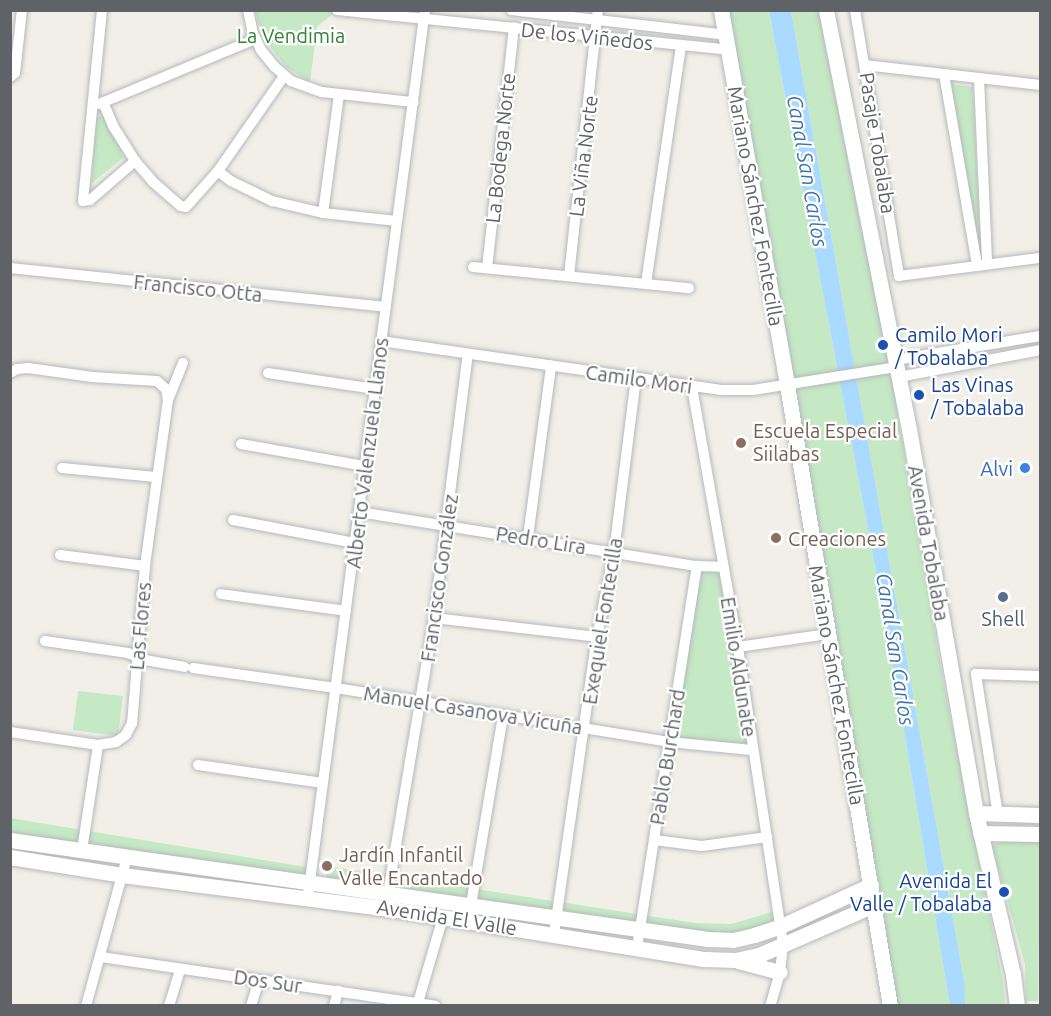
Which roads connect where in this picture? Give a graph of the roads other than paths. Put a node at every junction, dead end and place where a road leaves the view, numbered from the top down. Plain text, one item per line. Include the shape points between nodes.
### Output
1 (102, 10) edge
2 (248, 10) edge
3 (337, 10) edge
4 (512, 10) edge
5 (721, 10) edge
6 (826, 10) edge
7 (855, 10) edge
8 (18, 13) edge
9 (358, 13) edge
10 (598, 15) edge
11 (424, 16) edge
12 (514, 28) junction
13 (597, 35) junction
14 (255, 39) junction
15 (728, 43) junction
16 (681, 46) junction
17 (865, 65) junction
18 (944, 74) junction
19 (284, 76) junction
20 (10, 77) edge
21 (979, 78) junction
22 (1041, 86) edge
23 (339, 95) junction
24 (103, 102) junction
25 (413, 102) junction
26 (90, 108) junction
27 (135, 161) junction
28 (218, 171) junction
29 (323, 213) junction
30 (397, 221) junction
31 (1041, 258) edge
32 (982, 265) junction
33 (473, 267) dead end
34 (10, 268) edge
35 (487, 268) junction
36 (569, 276) junction
37 (646, 283) junction
38 (689, 288) dead end
39 (386, 307) junction
40 (1041, 336) edge
41 (381, 340) junction
42 (963, 349) junction
43 (1041, 350) edge
44 (468, 354) junction
45 (183, 363) dead end
46 (965, 365) junction
47 (551, 366) junction
48 (897, 368) junction
49 (10, 373) edge
50 (268, 373) dead end
51 (636, 379) junction
52 (787, 385) junction
53 (692, 387) junction
54 (375, 389) junction
55 (168, 400) junction
56 (241, 444) dead end
57 (365, 466) junction
58 (62, 468) dead end
59 (156, 477) junction
60 (359, 512) junction
61 (234, 520) dead end
62 (446, 526) junction
63 (528, 537) junction
64 (355, 543) junction
65 (614, 552) junction
66 (60, 555) dead end
67 (145, 566) junction
68 (697, 566) junction
69 (722, 567) junction
70 (221, 594) dead end
71 (346, 611) junction
72 (434, 618) junction
73 (828, 634) junction
74 (597, 637) junction
75 (45, 641) dead end
76 (738, 647) junction
77 (138, 657) junction
78 (1041, 676) edge
79 (336, 688) junction
80 (421, 702) junction
81 (503, 715) junction
82 (585, 727) junction
83 (10, 732) edge
84 (669, 742) junction
85 (98, 745) junction
86 (752, 750) junction
87 (198, 765) dead end
88 (323, 783) junction
89 (976, 813) junction
90 (998, 815) junction
91 (1041, 815) edge
92 (980, 833) junction
93 (1041, 834) edge
94 (767, 837) junction
95 (10, 840) edge
96 (654, 840) junction
97 (82, 850) junction
98 (10, 857) edge
99 (127, 857) junction
100 (122, 875) junction
101 (871, 885) junction
102 (309, 889) junction
103 (387, 900) junction
104 (471, 905) junction
105 (874, 905) junction
106 (443, 917) junction
107 (557, 917) junction
108 (469, 921) junction
109 (781, 927) junction
110 (639, 930) junction
111 (554, 934) junction
112 (783, 946) junction
113 (637, 948) junction
114 (101, 957) junction
115 (735, 960) junction
116 (180, 969) junction
117 (780, 972) junction
118 (259, 980) junction
119 (338, 992) junction
120 (418, 1004) edge
121 (86, 1005) edge
122 (169, 1005) edge
123 (251, 1005) edge
124 (334, 1005) edge
125 (435, 1005) edge
126 (770, 1005) edge
127 (890, 1005) edge
128 (1017, 1005) edge

1 - 26 street
2 - 14 street
3 - 9 street, De los Viñedos
4 - 10 street, De los Viñedos
5 - 15 street, Mariano Sánchez Fontecilla
6 - 48 street, Avenida Tobalaba
7 - 17 street, Pasaje Tobalaba
8 - 20 street via 15,73
9 - 11 street, De los Viñedos
10 - 13 street, La Viña Norte
10 - 15 street, De los Viñedos
11 - 12 street, De los Viñedos
11 - 25 street, Alberto Valenzuela Llanos
12 - 13 street, De los Viñedos
12 - 35 street, La Bodega Norte
13 - 16 street, De los Viñedos
13 - 36 street, La Viña Norte
14 - 19 street
14 - 24 street
15 - 16 street, De los Viñedos
15 - 52 street, Mariano Sánchez Fontecilla
16 - 37 street
17 - 18 street
17 - 32 street, Pasaje Tobalaba via 899,276
18 - 21 street
18 - 32 street
19 - 23 street via 313,90
19 - 28 street
21 - 22 street
21 - 32 street
23 - 25 street
23 - 29 street
24 - 26 street
24 - 27 street
25 - 30 street, Alberto Valenzuela Llanos
26 - 27 street via 84,202
27 - 28 street via 153,182 186,207
28 - 29 street via 272,201
29 - 30 street
30 - 39 street, Alberto Valenzuela Llanos
31 - 32 street
33 - 35 street
34 - 39 street, Francisco Otta
35 - 36 street
36 - 37 street
37 - 38 street
39 - 41 street, Alberto Valenzuela Llanos
40 - 42 street
41 - 44 street, Camilo Mori
41 - 54 street, Alberto Valenzuela Llanos
42 - 46 street
42 - 48 street
43 - 46 street
44 - 47 street, Camilo Mori
44 - 62 street, Francisco González
45 - 55 street, Las Flores
46 - 48 street
47 - 51 street, Camilo Mori
47 - 63 street
48 - 52 street, Camilo Mori
48 - 89 street, Avenida Tobalaba
49 - 55 street via 28,368 92,378 157,381 166,389
50 - 54 street
51 - 53 street, Camilo Mori
51 - 65 street, Exequiel Fontecilla
52 - 53 street, Camilo Mori via 753,390
52 - 73 street, Mariano Sánchez Fontecilla
53 - 69 street, Emilio Aldunate
54 - 57 street, Alberto Valenzuela Llanos
55 - 59 street, Las Flores
56 - 57 street
57 - 60 street, Alberto Valenzuela Llanos
58 - 59 street
59 - 67 street, Las Flores
60 - 62 street, Pedro Lira
60 - 64 street, Alberto Valenzuela Llanos
61 - 64 street
62 - 63 street, Pedro Lira
62 - 72 street, Francisco González
63 - 65 street, Pedro Lira
64 - 71 street, Alberto Valenzuela Llanos
65 - 68 street, Pedro Lira
65 - 74 street, Exequiel Fontecilla
66 - 67 street
67 - 77 street, Las Flores
68 - 69 street, Pedro Lira
68 - 84 street, Pablo Burchard
69 - 76 street, Emilio Aldunate
70 - 71 street
71 - 79 street, Alberto Valenzuela Llanos
72 - 74 street
72 - 80 street, Francisco González
73 - 76 street
73 - 101 street, Mariano Sánchez Fontecilla
74 - 82 street, Exequiel Fontecilla
75 - 77 street, Manuel Casanova Vicuña
76 - 86 street, Emilio Aldunate
77 - 79 street, Manuel Casanova Vicuña
77 - 85 street, Las Flores via 132,723 126,735 116,742
78 - 90 street via 976,674
79 - 80 street, Manuel Casanova Vicuña
79 - 88 street, Alberto Valenzuela Llanos
80 - 81 street, Manuel Casanova Vicuña
80 - 103 street, Francisco González
81 - 82 street, Manuel Casanova Vicuña
81 - 104 street
82 - 84 street, Manuel Casanova Vicuña
82 - 107 street, Exequiel Fontecilla
83 - 85 street, Las Flores
84 - 86 street, Manuel Casanova Vicuña
84 - 96 street, Pablo Burchard
85 - 97 street
86 - 94 street, Emilio Aldunate
87 - 88 street
88 - 102 street, Alberto Valenzuela Llanos
89 - 90 street
89 - 92 street, Avenida Tobalaba
90 - 91 street
92 - 93 street
92 - 128 street, Avenida Tobalaba
94 - 96 street via 702,846
94 - 109 street, Emilio Aldunate
95 - 97 street, Avenida El Valle
96 - 110 street, Pablo Burchard
97 - 99 street, Avenida El Valle
98 - 100 street, Avenida El Valle
99 - 100 street
99 - 102 street, Avenida El Valle
100 - 102 street, Avenida El Valle
100 - 114 street
101 - 105 street, Mariano Sánchez Fontecilla
101 - 109 street, Avenida El Valle
102 - 103 street, Avenida El Valle
103 - 104 street, Avenida El Valle
103 - 106 street, Avenida El Valle
104 - 107 street, Avenida El Valle
104 - 108 street
105 - 112 street, Avenida El Valle
105 - 127 street, Mariano Sánchez Fontecilla
106 - 108 street, Avenida El Valle
106 - 120 street
107 - 110 street, Avenida El Valle
107 - 111 street, Exequiel Fontecilla
108 - 111 street, Avenida El Valle
109 - 110 street, Avenida El Valle via 733,940
109 - 112 street, Emilio Aldunate
110 - 113 street, Pablo Burchard
111 - 113 street, Avenida El Valle
112 - 115 street, Avenida El Valle
112 - 117 street, Emilio Aldunate
113 - 115 street, Avenida El Valle
114 - 116 street, Dos Sur
114 - 121 street
115 - 117 street
116 - 118 street, Dos Sur
116 - 122 street
117 - 126 street, Emilio Aldunate
118 - 119 street, Dos Sur
118 - 123 street
119 - 120 street, Dos Sur
119 - 124 street
120 - 125 street, Dos Sur

